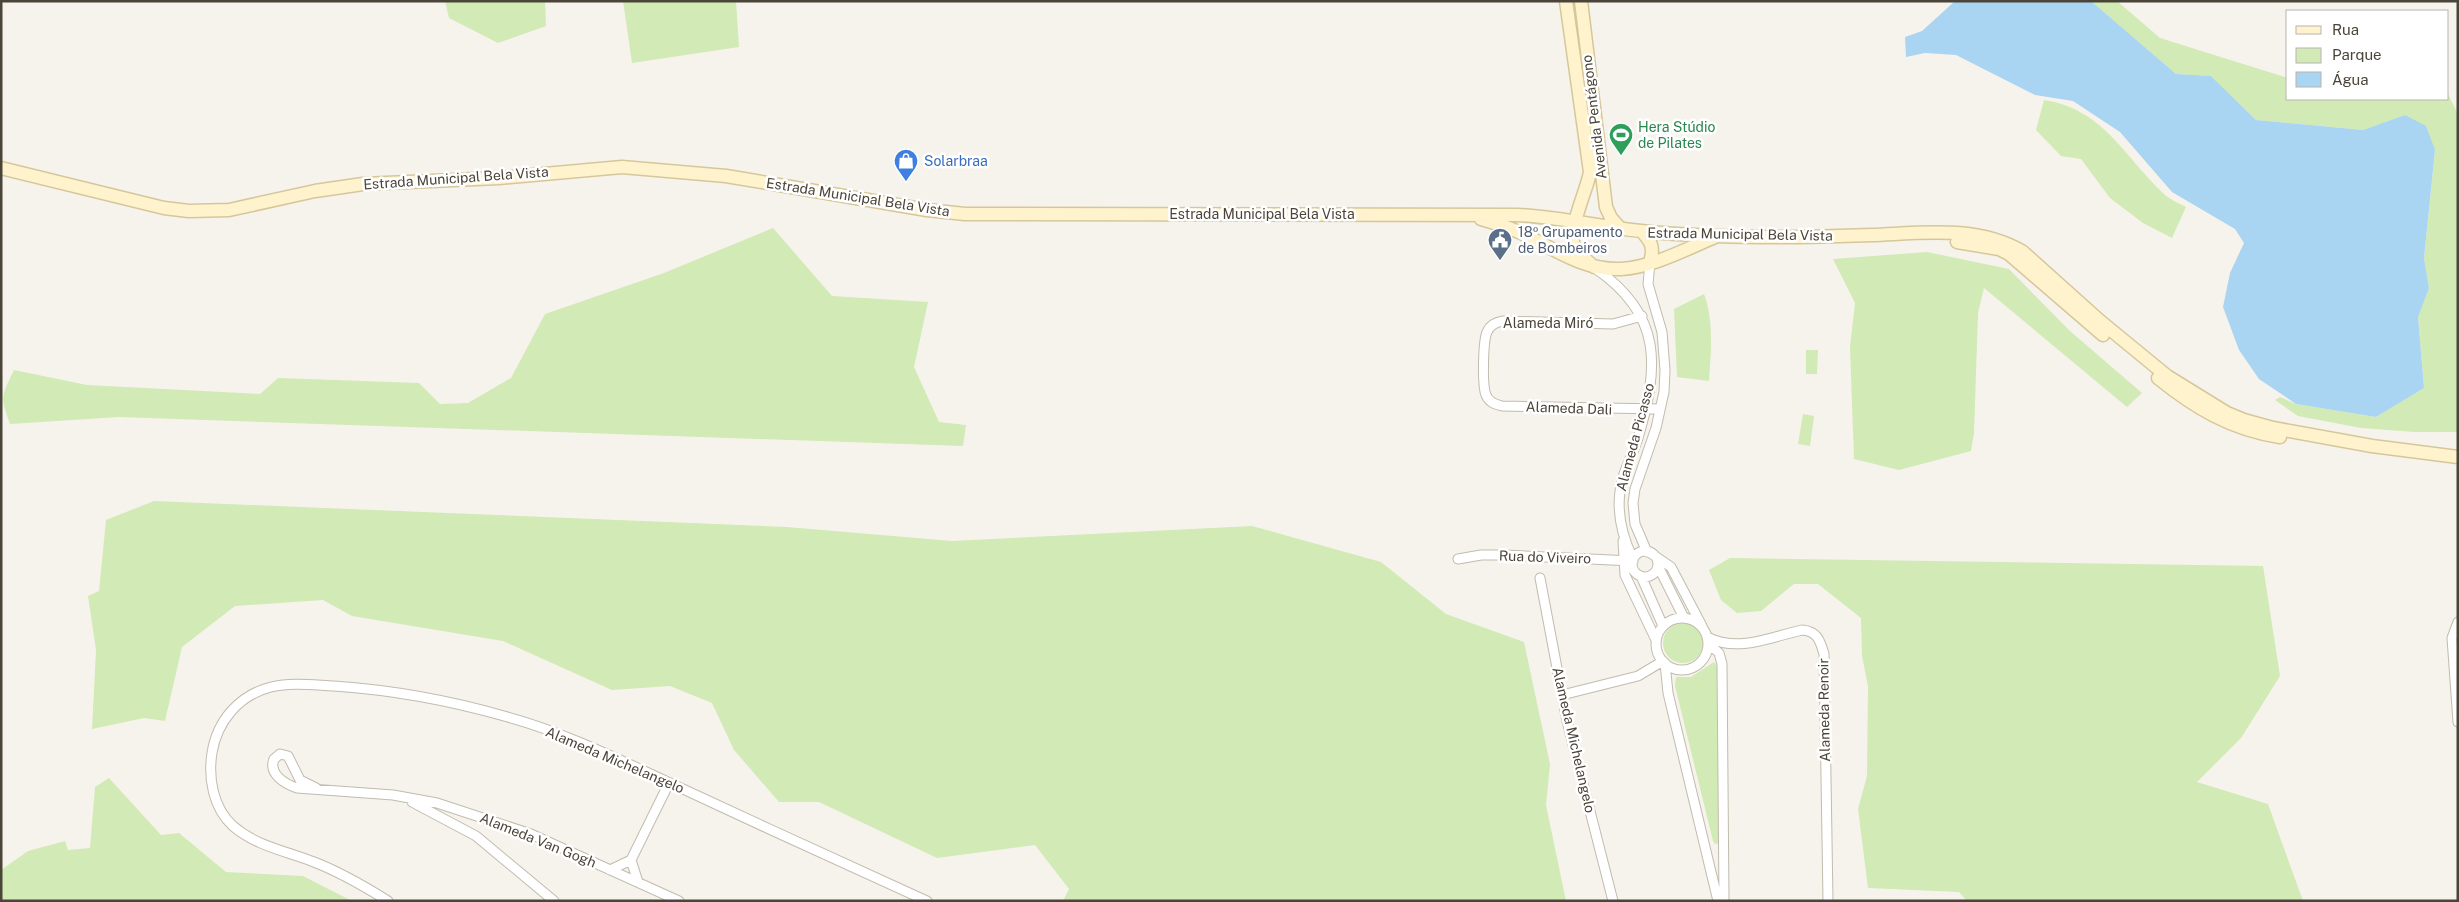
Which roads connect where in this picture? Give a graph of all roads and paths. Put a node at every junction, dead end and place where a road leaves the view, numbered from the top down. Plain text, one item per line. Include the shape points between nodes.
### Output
1 (1566, 1) edge
2 (1581, 1) edge
3 (1, 168) edge
4 (1464, 214) junction
5 (1575, 221) junction
6 (1621, 229) junction
7 (1642, 232) junction
8 (1717, 236) junction
9 (1650, 263) junction
10 (1594, 267) junction
11 (1642, 316) junction
12 (1484, 392) joint
13 (1660, 409) junction
14 (1645, 410) junction
15 (2458, 457) edge
16 (1623, 538) junction
17 (1648, 552) junction
18 (1458, 559) dead end
19 (1633, 560) junction
20 (1622, 561) junction
21 (1658, 566) junction
22 (1641, 576) junction
23 (1540, 578) dead end
24 (1684, 618) junction
25 (2458, 622) edge
26 (1663, 626) junction
27 (1706, 636) junction
28 (1656, 640) junction
29 (1664, 662) junction
30 (1562, 695) junction
31 (2458, 722) edge
32 (669, 783) junction
33 (316, 788) junction
34 (393, 795) junction
35 (476, 814) junction
36 (469, 831) junction
37 (1724, 847) junction
38 (1706, 848) junction
39 (631, 860) junction
40 (610, 870) junction
41 (638, 882) junction
42 (388, 901) edge
43 (554, 901) edge
44 (678, 901) edge
45 (927, 901) edge
46 (1613, 901) edge
47 (1718, 901) edge
48 (1724, 901) edge
49 (1828, 901) edge

1 - 5 main road, Avenida Pentágono via 1590,172
2 - 6 main road, Avenida Pentágono via 1606,207
3 - 4 main road, Estrada Municipal Bela Vista via 189,211 248,208 308,192 363,184 499,178 622,167 726,176 965,214
4 - 5 main road, Estrada Municipal Bela Vista via 1536,216
4 - 10 main road, Alameda Picasso via 1520,232
5 - 6 main road, Estrada Municipal Bela Vista
5 - 10 main road, Avenida Pentágono via 1573,246
6 - 7 main road, Estrada Municipal Bela Vista
7 - 8 main road, Estrada Municipal Bela Vista
7 - 9 main road via 1652,246
8 - 9 main road, Alameda Picasso
8 - 15 main road, Estrada Municipal Bela Vista via 1873,235 1999,249 2021,262 2095,328 2174,391 2216,418 2260,434
9 - 10 main road, Alameda Picasso via 1621,269
9 - 13 street, Alameda Picasso via 1649,290 1659,317 1665,350 1664,392
10 - 11 street, Alameda Picasso via 1621,287
11 - 12 street, Alameda Miró via 1613,324 1503,321 1493,324 1485,341
11 - 14 street, Alameda Picasso via 1652,360
12 - 14 street, Alameda Dali via 1490,401 1502,406
13 - 14 street, Alameda Dali
13 - 17 street, Alameda Picasso via 1633,503 1635,524
14 - 16 street, Alameda Picasso via 1620,489
16 - 19 street, Alameda Picasso
16 - 20 street, Alameda Picasso
17 - 19 street via 1640,553
17 - 21 street via 1656,558
17 - 27 street via 1671,567
18 - 20 street, Rua do Viveiro via 1505,555
19 - 20 street, Rua do Viveiro
19 - 22 street via 1634,572
20 - 28 street, Alameda Picasso via 1629,587
21 - 22 street via 1652,576
21 - 24 street
22 - 26 street
23 - 30 street, Alameda Michelangelo
24 - 26 street via 1676,618
24 - 27 street via 1698,623
25 - 31 street via 2452,638
26 - 28 street
27 - 29 street via 1706,652 1697,665 1681,670
27 - 37 street via 1722,660
27 - 49 street, Alameda Renoir via 1730,645 1802,630 1818,638 1824,654
28 - 29 street, Alameda Picasso via 1657,653
29 - 30 street via 1638,676
29 - 38 street, Alameda Picasso via 1668,694
30 - 46 street, Alameda Michelangelo
32 - 39 street
32 - 42 street, Alameda Michelangelo via 553,732 444,700 395,692 292,684 269,688 238,704 220,728 211,757 212,784 224,816 260,843 330,869
32 - 45 street, Alameda Michelangelo
33 - 33 street, Alameda Van Gogh via 300,780 288,756 280,754 274,759 273,770 287,783 297,788
33 - 34 street, Alameda Van Gogh
34 - 35 street, Alameda Van Gogh via 437,802
34 - 36 street, Alameda Van Gogh via 418,804
35 - 36 street via 470,822
35 - 40 street, Alameda Van Gogh via 538,837
36 - 43 street, Alameda Van Gogh
37 - 38 street via 1715,851
37 - 48 street
38 - 47 street, Alameda Picasso
39 - 40 street
39 - 41 street
40 - 41 street, Alameda Van Gogh
41 - 44 street, Alameda Van Gogh

